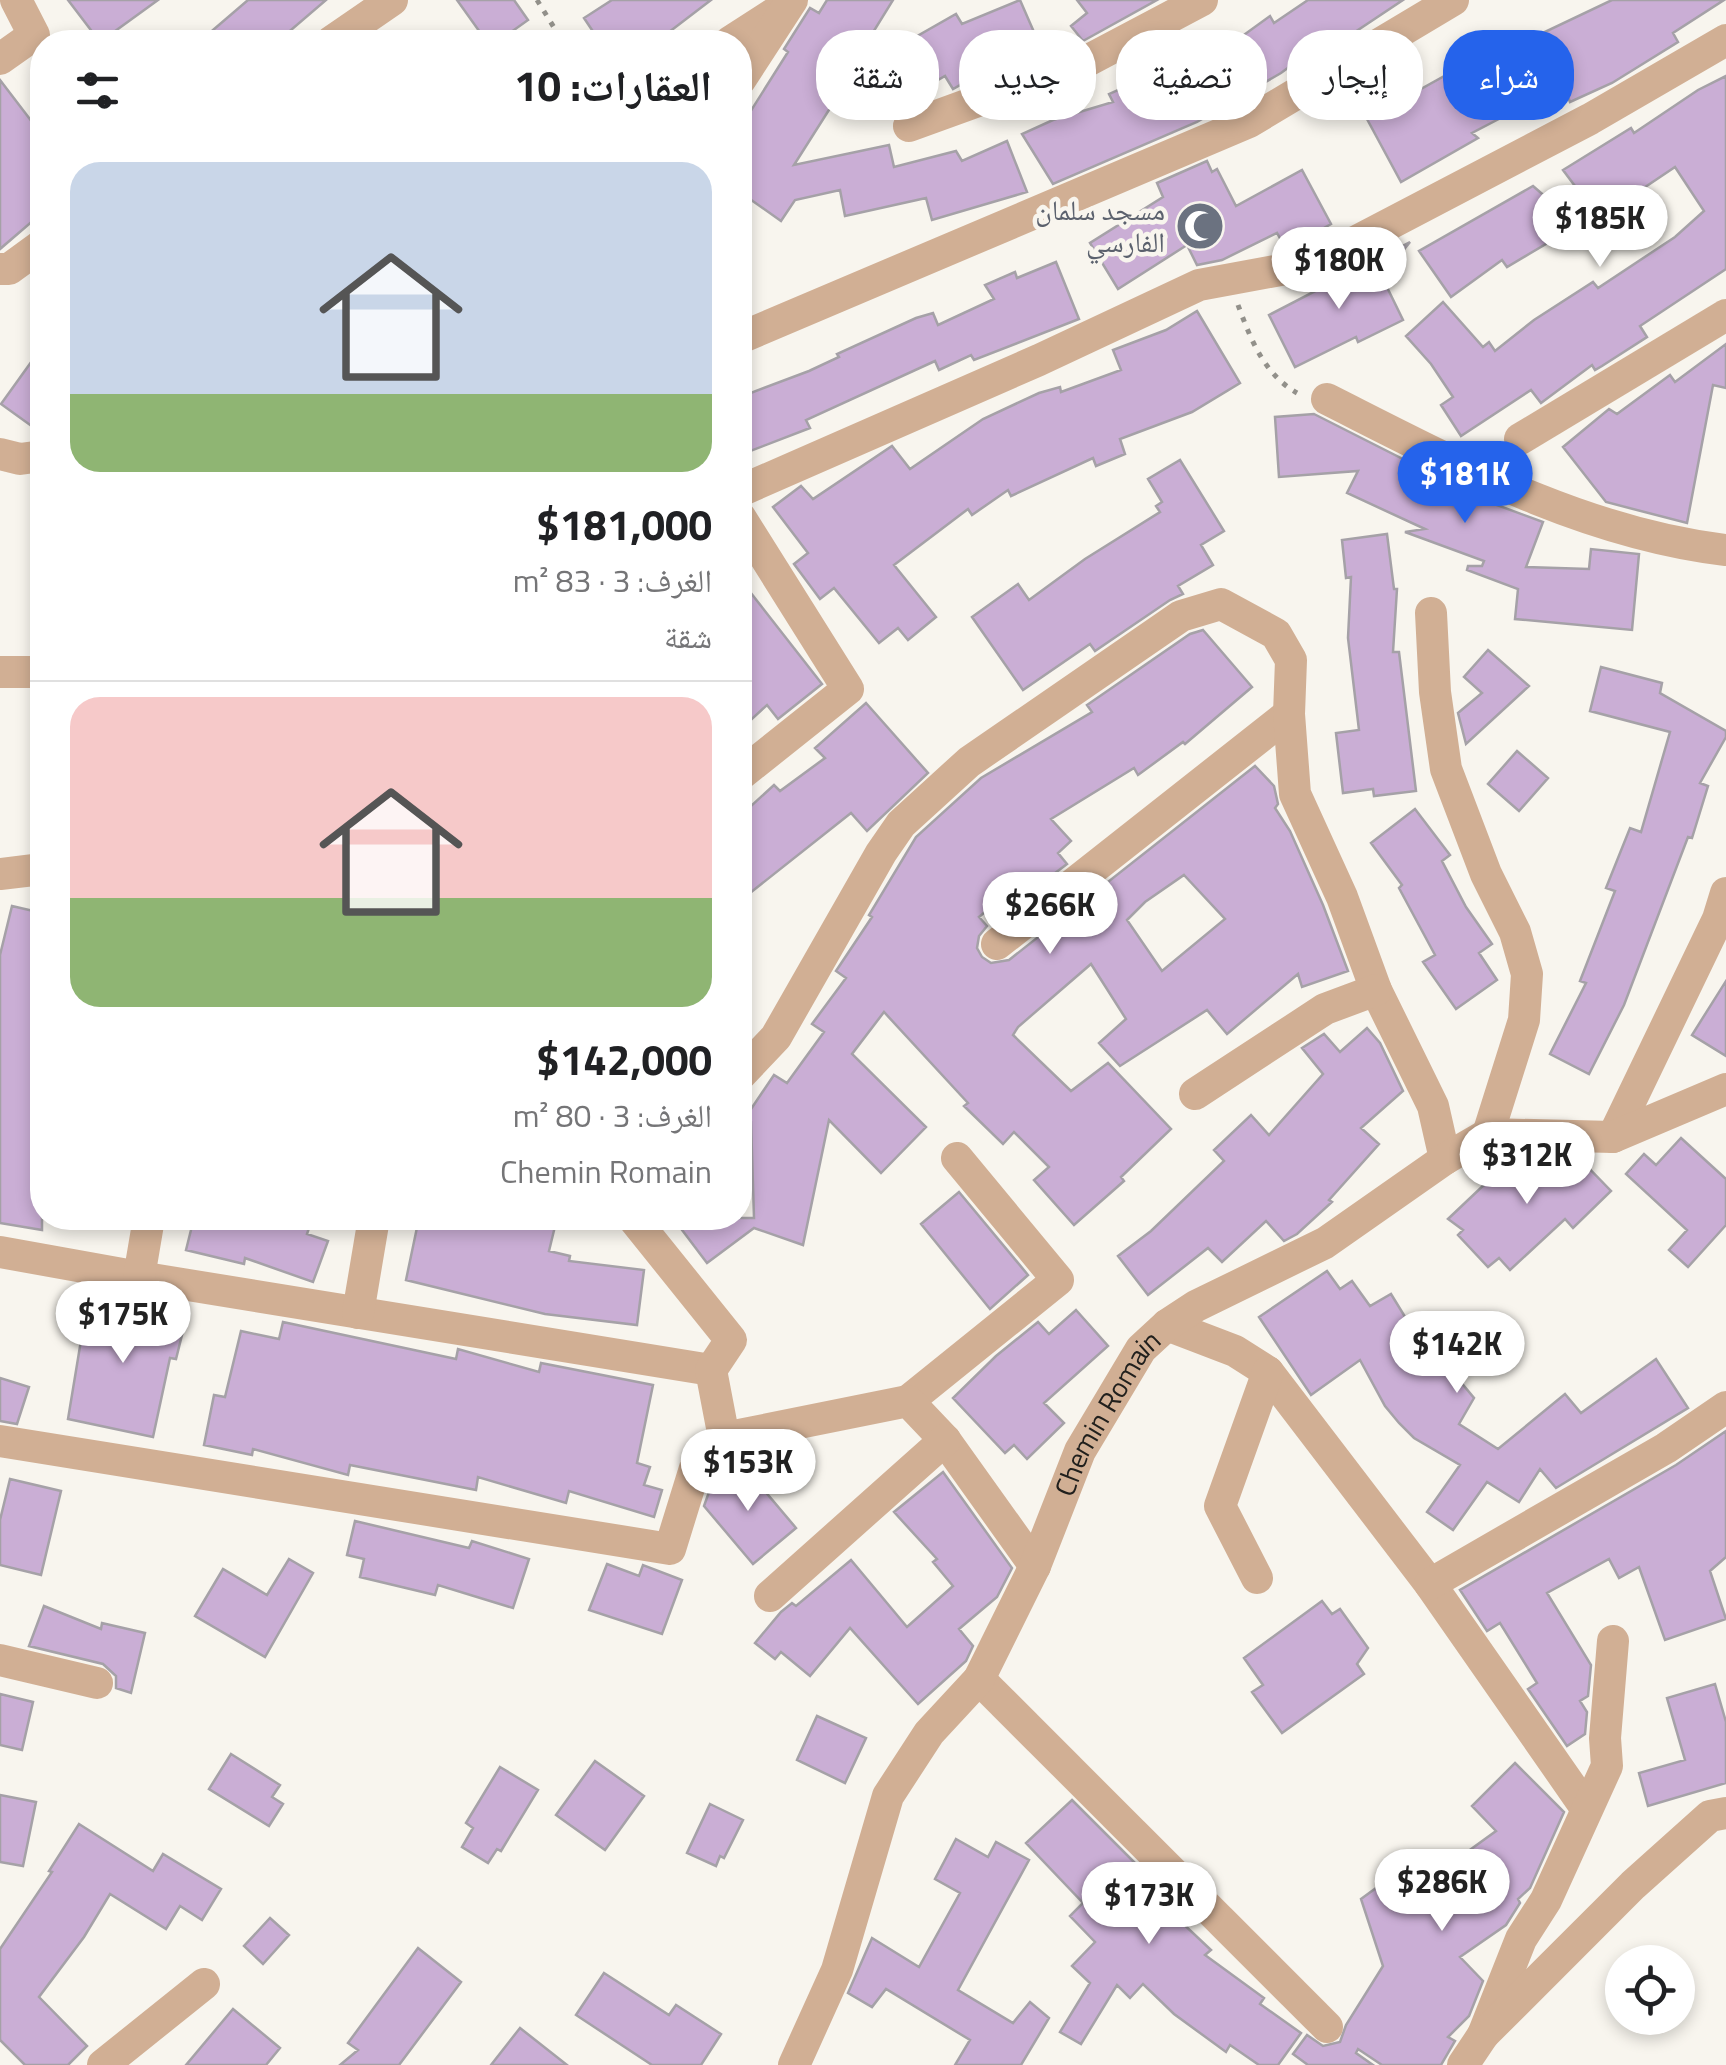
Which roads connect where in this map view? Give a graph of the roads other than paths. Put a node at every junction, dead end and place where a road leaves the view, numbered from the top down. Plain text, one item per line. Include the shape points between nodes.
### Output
1 (16, 0) edge
2 (392, 0) edge
3 (1453, 0) edge
4 (791, 1) edge
5 (1184, 5) edge
6 (31, 30) edge
7 (348, 30) edge
8 (748, 30) edge
9 (30, 38) edge
10 (1726, 40) edge
11 (0, 59) edge
12 (752, 61) edge
13 (909, 126) dead end
14 (30, 255) edge
15 (0, 268) edge
16 (1726, 315) edge
17 (752, 333) edge
18 (1327, 399) road end
19 (1520, 439) dead end
20 (0, 454) edge
21 (30, 458) edge
22 (752, 486) edge
23 (752, 536) edge
24 (1726, 550) edge
25 (1431, 613) dead end
26 (0, 672) edge
27 (30, 672) edge
28 (1289, 714) junction
29 (752, 765) edge
30 (30, 870) edge
31 (0, 874) edge
32 (1723, 908) edge
33 (997, 944) dead end
34 (1376, 990) junction
35 (752, 1063) edge
36 (1726, 1089) edge
37 (1195, 1094) dead end
38 (1488, 1134) junction
39 (1613, 1137) junction
40 (958, 1158) dead end
41 (1445, 1159) junction
42 (147, 1230) edge
43 (372, 1230) edge
44 (643, 1230) edge
45 (0, 1252) edge
46 (140, 1277) junction
47 (358, 1313) junction
48 (1167, 1325) junction
49 (711, 1370) junction
50 (1268, 1372) junction
51 (908, 1402) junction
52 (1726, 1407) edge
53 (724, 1438) junction
54 (945, 1440) junction
55 (0, 1441) edge
56 (1036, 1566) junction
57 (1257, 1578) dead end
58 (1430, 1584) junction
59 (770, 1596) dead end
60 (1613, 1641) dead end
61 (0, 1660) edge
62 (979, 1679) junction
63 (98, 1683) dead end
64 (1586, 1808) junction
65 (1726, 1813) edge
66 (204, 1984) dead end
67 (1327, 2027) dead end
68 (1483, 2035) junction
69 (103, 2065) edge
70 (794, 2065) edge
71 (1463, 2065) edge

1 - 6 street
2 - 7 street
3 - 17 street via 1249,122
4 - 8 street
4 - 12 street
5 - 13 street via 1084,62
9 - 11 street
10 - 22 street via 1313,264 1199,285
14 - 15 street via 10,270
16 - 19 street
18 - 24 street via 1485,478 1615,528
20 - 21 street
23 - 29 street via 848,689
25 - 38 street via 1446,769 1528,974 1524,1020
26 - 27 street
28 - 33 street
28 - 34 street via 1295,794
28 - 35 street via 1291,660 1276,634 1222,604 1180,616 969,762 901,824 776,1037
30 - 31 street
32 - 39 street
34 - 37 street via 1325,1009
34 - 41 street via 1433,1106
36 - 39 street
38 - 39 street
38 - 41 street, Chemin Romain
40 - 51 street via 1058,1280
41 - 48 street, Chemin Romain via 1325,1244
42 - 46 street
43 - 47 street
44 - 49 street via 731,1340
45 - 46 street
46 - 47 street
47 - 49 street
48 - 50 street
48 - 56 street, Chemin Romain via 1140,1349 1080,1451
49 - 53 street
50 - 57 street via 1220,1506
50 - 58 street
51 - 53 street
51 - 54 street
52 - 58 street
53 - 55 street via 696,1465 670,1548
54 - 56 street
54 - 59 street
56 - 62 street, Chemin Romain
58 - 64 street
60 - 64 street via 1607,1766
61 - 63 street
62 - 67 street
62 - 70 street, Chemin Romain via 929,1733 888,1796 837,1970
64 - 68 street via 1546,1900 1521,1939
65 - 68 street via 1710,1816 1633,1885
66 - 69 street
68 - 71 street

